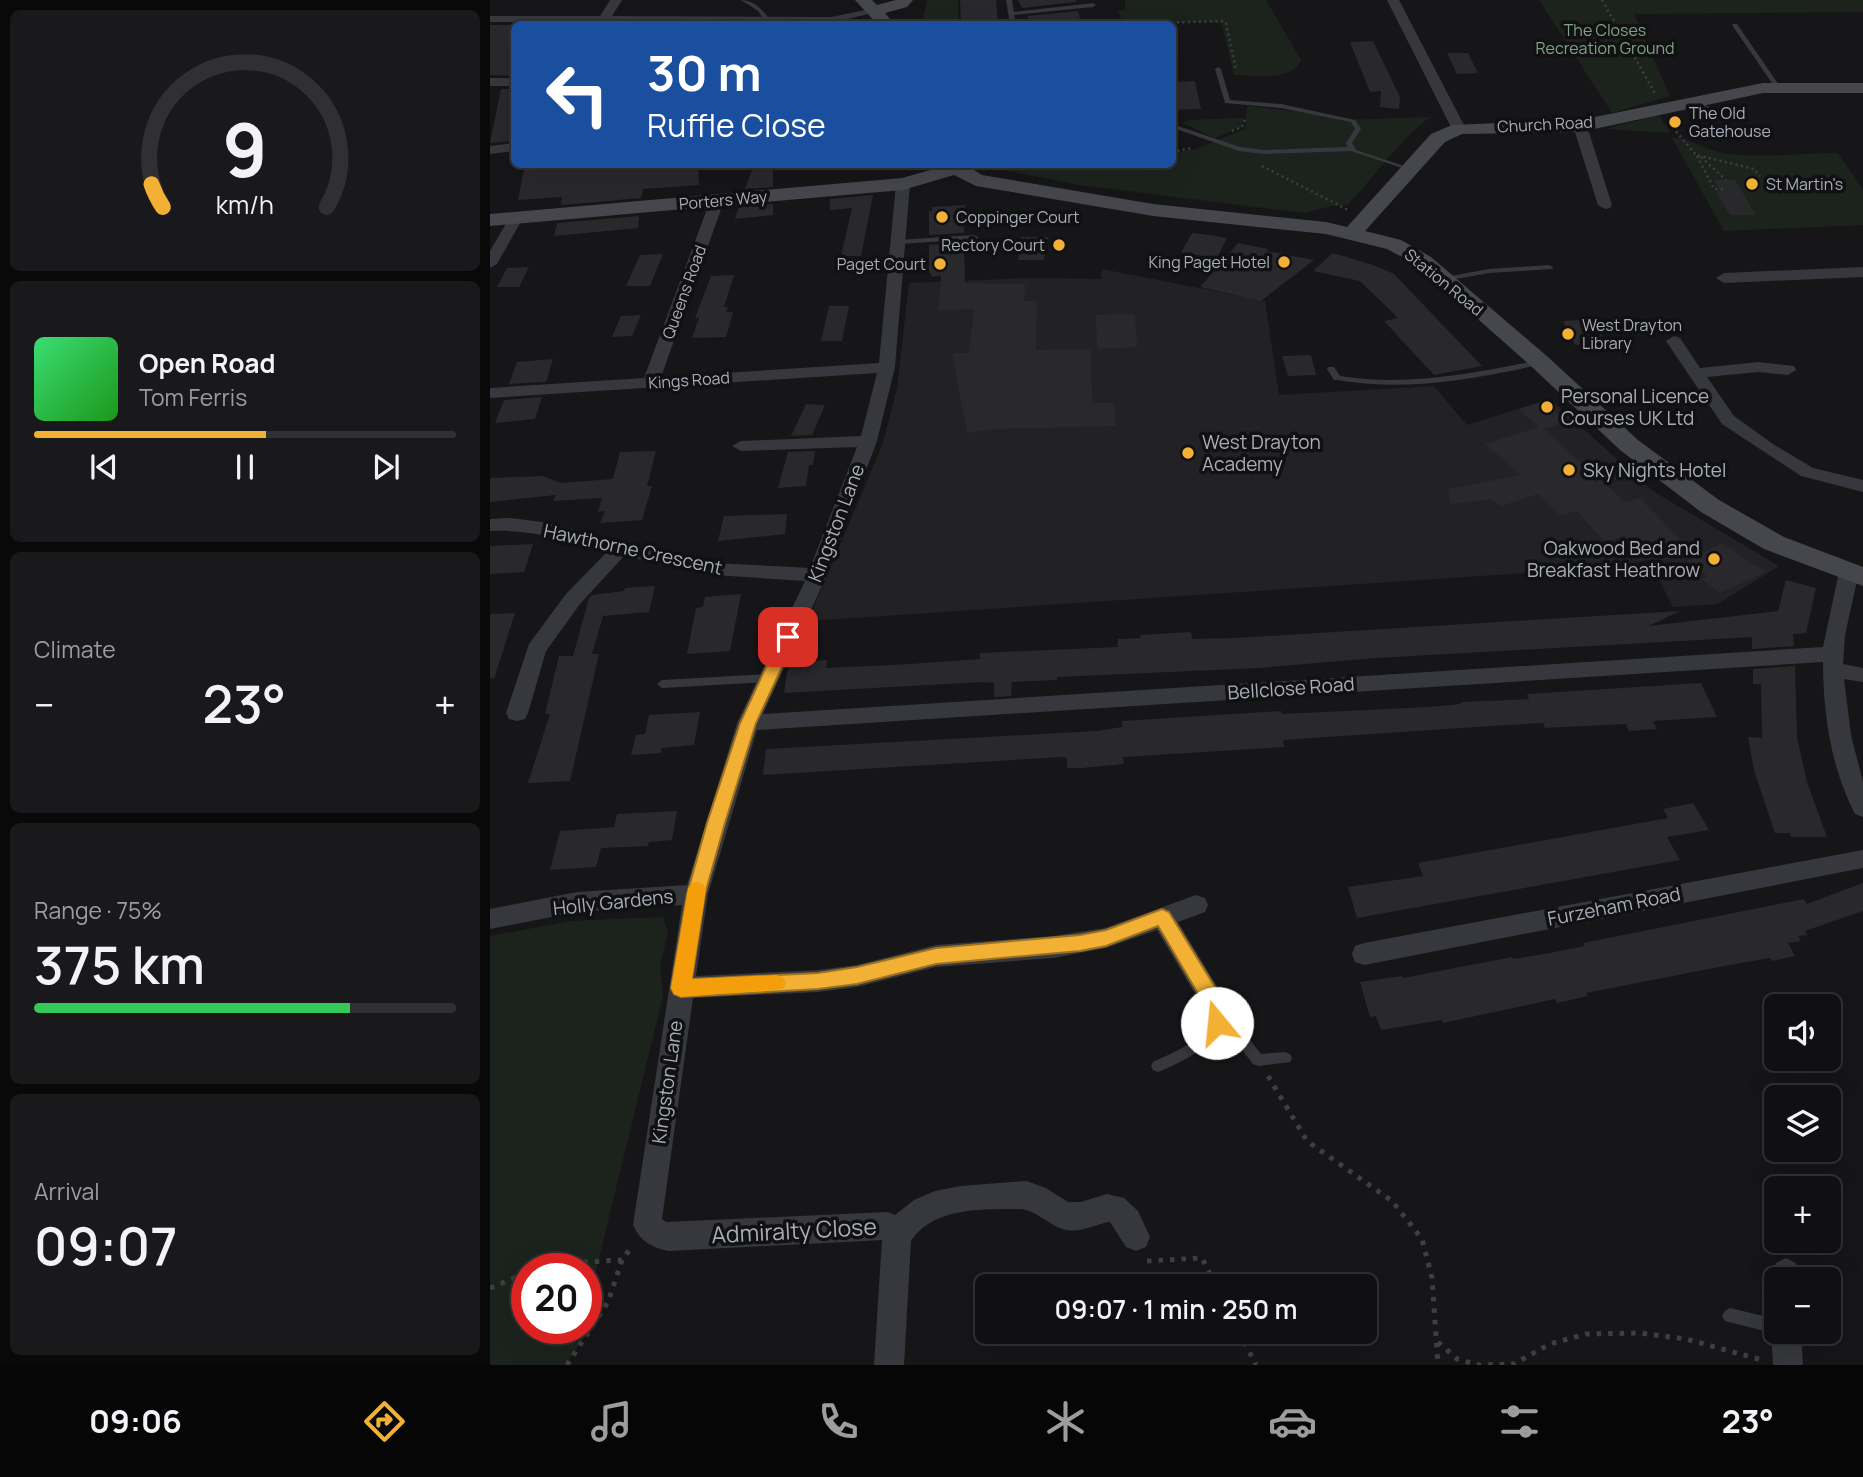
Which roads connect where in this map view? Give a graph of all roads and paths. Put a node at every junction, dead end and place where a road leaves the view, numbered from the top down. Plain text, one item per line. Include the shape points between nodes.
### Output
1 (616, 0) edge
2 (744, 0) edge
3 (1009, 0) edge
4 (1393, 0) edge
5 (1602, 0) edge
6 (884, 3) edge
7 (1093, 5) dead end
8 (1012, 14) junction
9 (490, 19) edge
10 (604, 19) junction
11 (768, 20) junction
12 (886, 21) edge
13 (896, 21) edge
14 (1013, 21) edge
15 (1735, 26) dead end
16 (1218, 69) dead end
17 (490, 82) edge
18 (511, 82) edge
19 (1778, 88) junction
20 (1863, 88) edge
21 (1695, 100) junction
22 (1661, 108) junction
23 (1714, 112) dead end
24 (1580, 126) junction
25 (1178, 128) dead end
26 (1459, 129) junction
27 (511, 147) edge
28 (1239, 149) junction
29 (1351, 149) junction
30 (490, 150) edge
31 (1698, 156) junction
32 (949, 168) edge
33 (954, 168) edge
34 (1410, 169) junction
35 (1760, 176) dead end
36 (1726, 180) dead end
37 (903, 184) junction
38 (1725, 190) dead end
39 (717, 201) junction
40 (1605, 205) dead end
41 (516, 218) junction
42 (490, 220) edge
43 (1359, 226) junction
44 (974, 237) dead end
45 (898, 242) junction
46 (490, 264) edge
47 (1549, 267) dead end
48 (1863, 272) edge
49 (1724, 278) dead end
50 (1445, 279) junction
51 (1674, 341) dead end
52 (1540, 362) junction
53 (887, 367) junction
54 (1331, 369) dead end
55 (1788, 370) dead end
56 (1696, 373) junction
57 (650, 383) junction
58 (490, 393) edge
59 (868, 441) junction
60 (741, 446) dead end
61 (1863, 486) edge
62 (490, 525) edge
63 (620, 549) junction
64 (1856, 574) edge
65 (817, 575) junction
66 (1833, 662) junction
67 (1863, 676) edge
68 (769, 678) junction
69 (662, 684) dead end
70 (517, 713) dead end
71 (748, 723) junction
72 (1863, 808) edge
73 (1863, 859) edge
74 (696, 894) junction
75 (1196, 905) dead end
76 (1162, 917) junction
77 (490, 919) edge
78 (1364, 954) dead end
79 (681, 988) junction
80 (1219, 1011) junction
81 (1285, 1058) dead end
82 (1258, 1060) junction
83 (1158, 1066) dead end
84 (647, 1225) junction
85 (896, 1228) junction
86 (1136, 1237) joint
87 (622, 1260) junction
88 (602, 1261) edge
89 (1210, 1274) edge
90 (511, 1279) edge
91 (490, 1288) edge
92 (1730, 1316) dead end
93 (1764, 1323) edge
94 (1438, 1342) junction
95 (1245, 1344) edge
96 (1787, 1344) edge
97 (567, 1365) edge
98 (889, 1365) edge
99 (1256, 1365) edge
100 (1438, 1365) edge
101 (1515, 1365) edge
102 (1776, 1365) edge
103 (1788, 1365) edge

1 - 10 street
2 - 11 lane
3 - 8 lane
4 - 26 street
5 - 22 path
6 - 11 street via 844,19
6 - 12 street
6 - 13 street
7 - 8 lane
8 - 14 lane
9 - 10 street
10 - 11 street
15 - 19 lane
16 - 29 lane via 1230,103 1310,110 1353,121 1358,130 1349,143
17 - 18 street
19 - 20 street, Church Road
19 - 21 street, Church Road
21 - 22 street, Church Road
21 - 23 lane
22 - 24 street, Church Road
22 - 31 path
24 - 26 street, Church Road
24 - 40 street
25 - 28 lane
26 - 34 street via 1438,138
27 - 30 street
28 - 29 lane
28 - 43 path
29 - 34 lane
31 - 35 path via 1754,169
31 - 36 path
31 - 38 path via 1714,190
32 - 37 street, Porters Way
33 - 43 street, Station Road via 976,180 1153,210
34 - 43 street
37 - 39 street, Porters Way
37 - 45 street, Kingston Lane
39 - 41 street, Porters Way
39 - 57 street, Queens Road
41 - 42 street, Porters Way
41 - 46 street
43 - 50 street, Station Road via 1408,250
44 - 45 lane
45 - 53 street, Kingston Lane
47 - 50 lane
48 - 49 street
50 - 52 street, Station Road
51 - 56 street
52 - 54 lane via 1419,382 1350,381 1337,378
52 - 64 street, Station Road via 1629,445 1710,506 1774,543
53 - 57 street, Kings Road
53 - 59 street, Kingston Lane
55 - 56 street via 1758,367
56 - 61 street via 1728,419 1767,448 1807,472
57 - 58 street, Kings Road
59 - 60 street
59 - 65 street, Kingston Lane
62 - 63 street, Hawthorne Crescent via 549,529
63 - 65 street, Hawthorne Crescent via 715,569
63 - 70 street via 573,599 536,649
64 - 66 street
65 - 68 street, Kingston Lane
66 - 67 street, Bellclose Road
66 - 71 street, Bellclose Road
66 - 72 street via 1845,762
68 - 69 lane
68 - 71 street, Kingston Lane
71 - 74 street, Kingston Lane
73 - 78 street, Furzeham Road
74 - 77 street, Holly Gardens via 578,902
74 - 79 street, Kingston Lane
75 - 76 street
76 - 79 street via 1106,938 936,956 857,976
76 - 80 street
79 - 84 street, Kingston Lane
80 - 82 lane
80 - 83 lane via 1206,1038
81 - 82 lane
82 - 94 path via 1307,1141 1392,1201 1422,1239 1432,1278
84 - 85 street, Admiralty Close via 659,1236 669,1237
84 - 87 path
85 - 86 street via 942,1201 1024,1195 1069,1216 1118,1209
85 - 98 street, Admiralty Close
86 - 89 path via 1147,1261 1202,1258
87 - 88 path
87 - 97 path via 608,1302
90 - 91 path
92 - 93 lane
94 - 100 path
94 - 101 path via 1457,1360
95 - 99 path
96 - 103 street
101 - 102 path via 1550,1344 1586,1334 1640,1334 1685,1339

